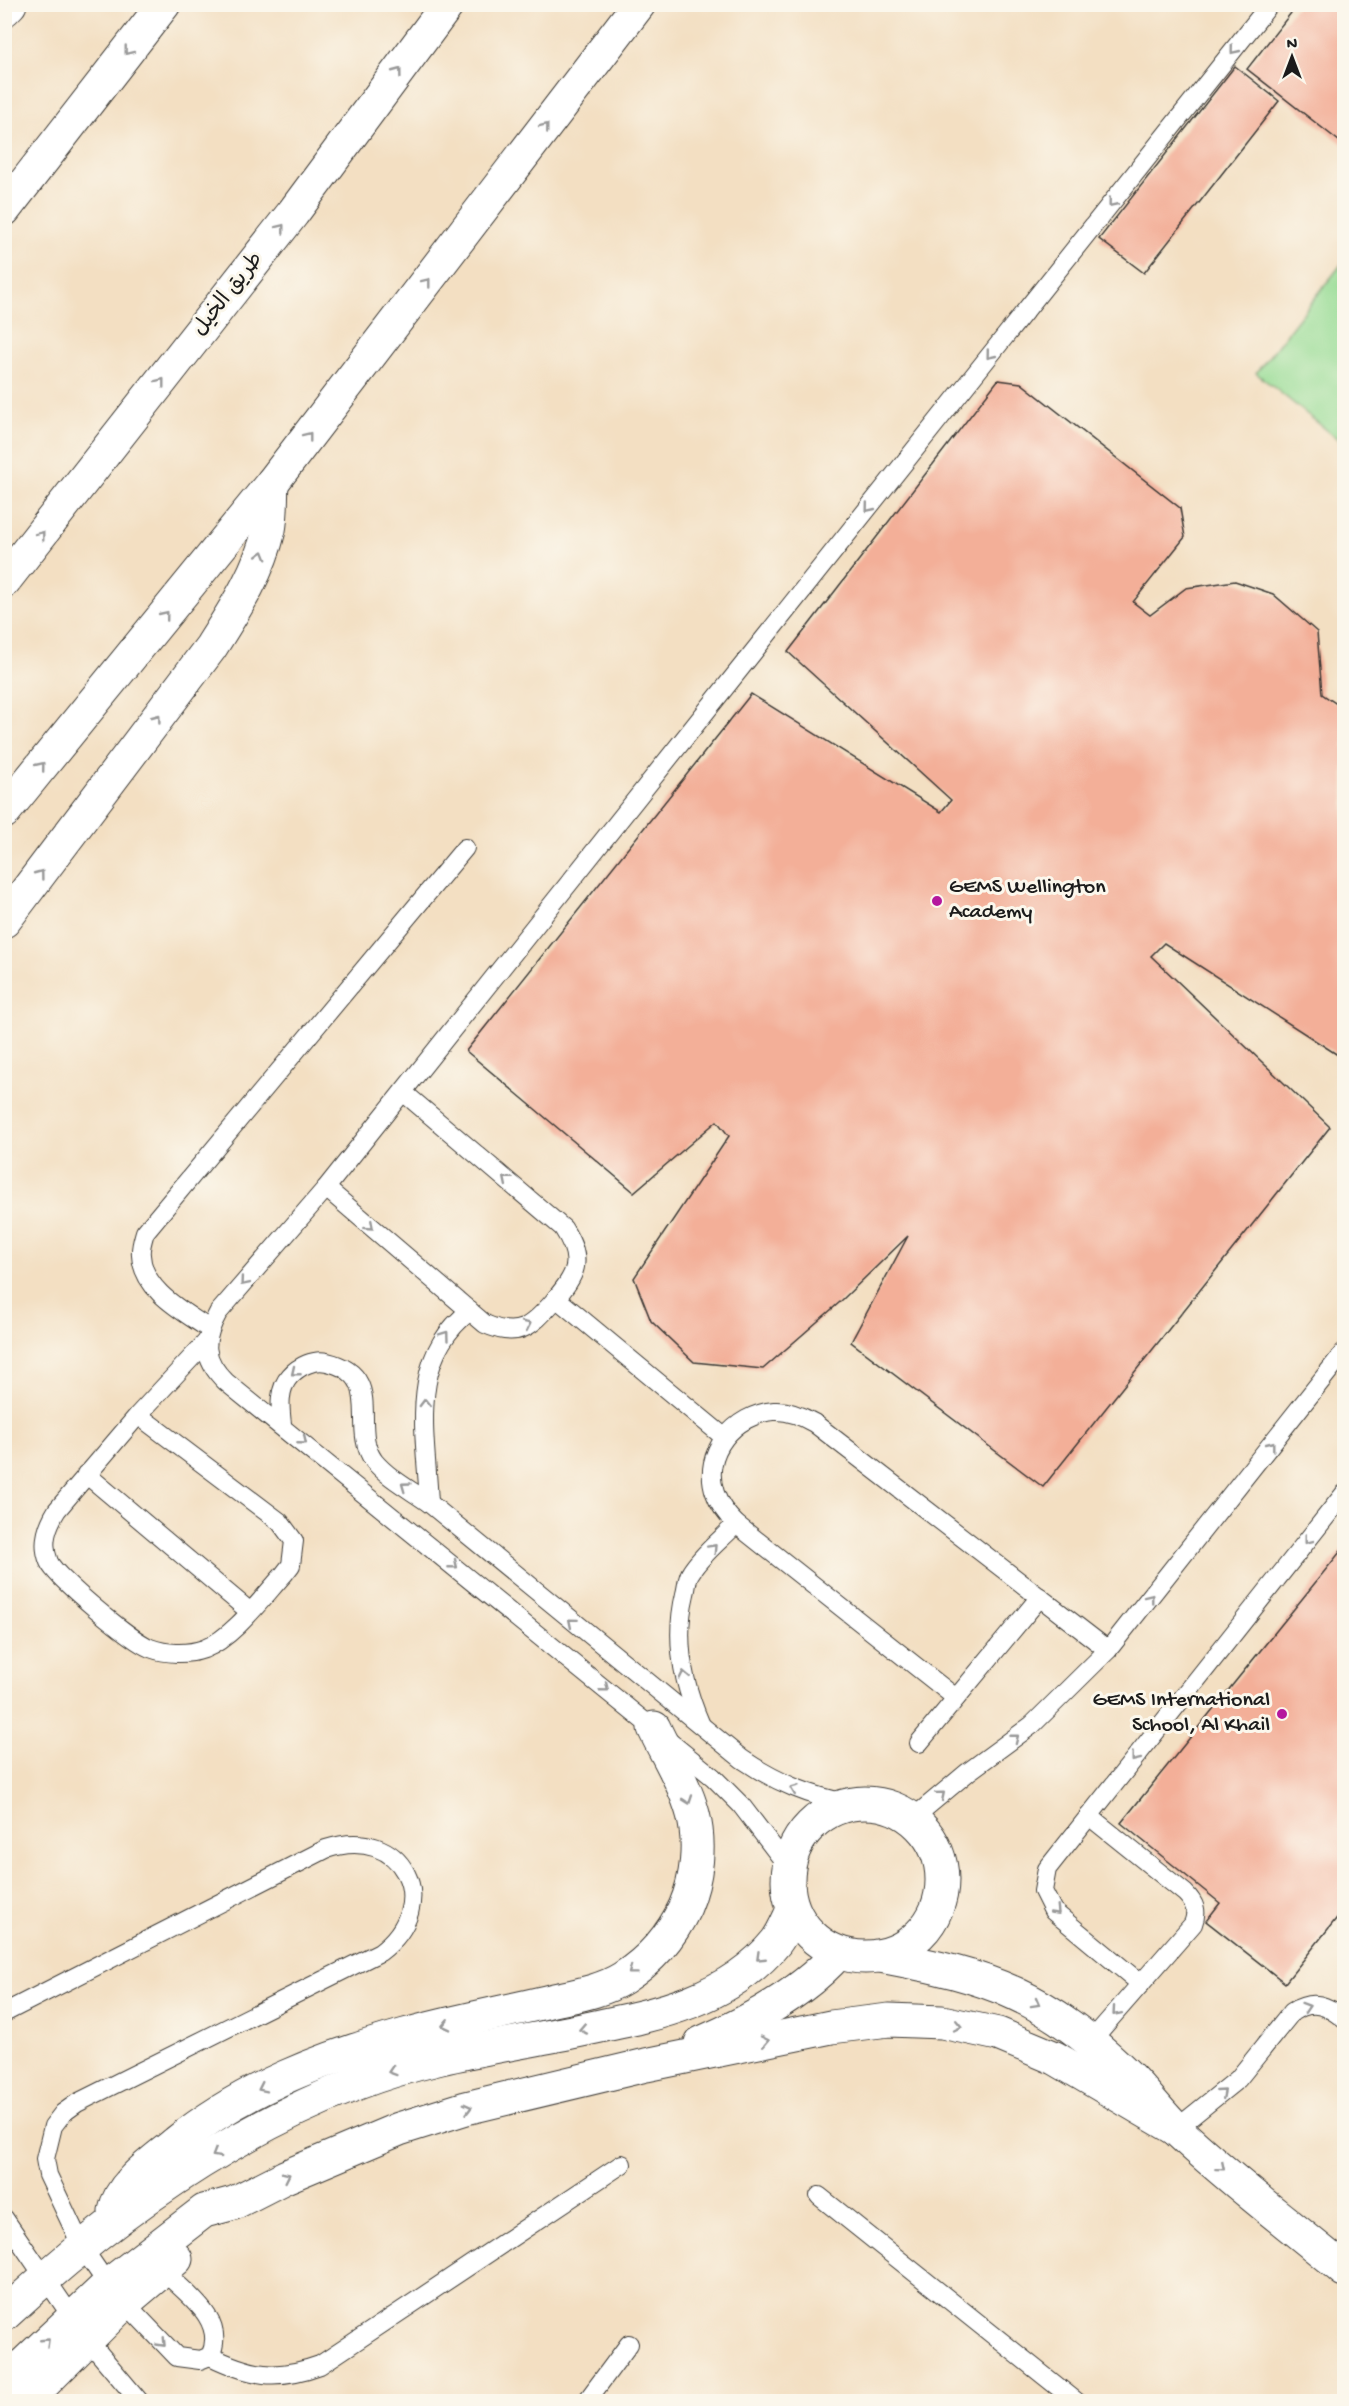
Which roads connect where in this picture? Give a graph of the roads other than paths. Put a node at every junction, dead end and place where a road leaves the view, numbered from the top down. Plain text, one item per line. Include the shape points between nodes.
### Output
1 (10, 4) edge
2 (164, 4) edge
3 (448, 4) edge
4 (639, 4) edge
5 (1270, 4) edge
6 (4, 10) edge
7 (4, 210) edge
8 (272, 483) junction
9 (4, 581) edge
10 (4, 812) edge
11 (465, 848) dead end
12 (4, 921) edge
13 (403, 1092) junction
14 (326, 1188) junction
15 (556, 1298) junction
16 (470, 1311) junction
17 (208, 1335) junction
18 (1344, 1352) edge
19 (138, 1415) junction
20 (282, 1424) junction
21 (724, 1437) junction
22 (86, 1474) junction
23 (1344, 1494) edge
24 (429, 1503) junction
25 (735, 1524) junction
26 (1040, 1597) junction
27 (249, 1611) junction
28 (1108, 1650) junction
29 (956, 1698) junction
30 (654, 1728) junction
31 (703, 1730) junction
32 (919, 1743) dead end
33 (851, 1804) junction
34 (1089, 1816) junction
35 (913, 1818) junction
36 (789, 1868) junction
37 (793, 1910) junction
38 (838, 1953) junction
39 (880, 1956) junction
40 (1141, 1984) junction
41 (4, 2013) edge
42 (1344, 2019) edge
43 (1090, 2042) junction
44 (646, 2065) junction
45 (1176, 2129) junction
46 (622, 2164) dead end
47 (819, 2196) dead end
48 (234, 2204) junction
49 (4, 2218) edge
50 (115, 2222) junction
51 (82, 2247) junction
52 (162, 2270) junction
53 (1344, 2270) edge
54 (45, 2278) junction
55 (116, 2294) junction
56 (4, 2315) edge
57 (79, 2328) junction
58 (629, 2344) dead end
59 (210, 2356) junction
60 (4, 2383) edge
61 (24, 2402) edge
62 (140, 2402) edge
63 (586, 2402) edge
64 (1077, 2402) edge

1 - 6 main road
2 -> 7 main road
9 -> 3 main road, طريق الخيل via 293,213
8 -> 4 main road
5 -> 13 lane
10 -> 8 main road
12 -> 8 main road via 236,609 264,549 270,527
11 - 17 lane via 145,1232 141,1255 147,1276 161,1294
13 - 14 lane
15 -> 13 lane via 571,1282 575,1268 576,1254 563,1228
14 -> 16 lane
14 -> 17 lane via 218,1312
16 -> 15 lane via 485,1324 512,1331 538,1320
15 - 21 lane
24 -> 16 lane via 426,1381 435,1349
17 - 19 lane
17 - 20 lane via 208,1356 215,1371
28 -> 18 lane
19 - 22 lane
19 - 27 lane via 289,1531 294,1541 291,1565
24 -> 20 lane via 373,1459 364,1433 363,1389 354,1375 340,1366 324,1361 295,1370 282,1392
20 -> 30 lane
21 - 25 lane via 715,1454 712,1474 723,1510
21 - 26 lane via 738,1423 756,1414 776,1410 796,1413
22 - 27 lane
22 - 27 lane via 57,1510 48,1526 45,1544 50,1563 61,1577 128,1634 150,1648 177,1654 204,1649 228,1634
23 -> 34 lane
31 -> 24 lane
25 - 29 lane
31 -> 25 lane via 682,1669 682,1604 690,1572
26 - 28 lane
26 - 29 lane
35 -> 28 lane via 1032,1725
29 - 32 lane
30 - 36 lane via 741,1806
30 -> 50 main road via 694,1816 698,1854 692,1892 676,1926 652,1956 622,1979 586,1993 407,2034 296,2071 243,2097 197,2126 155,2160 116,2202
33 -> 31 lane via 798,1791 770,1778
33 - 35 main road via 872,1803
33 - 36 main road via 829,1812 810,1826 795,1846
34 -> 40 lane via 1047,1869 1043,1891 1053,1911
34 - 40 lane via 1191,1899 1196,1916 1193,1924
35 - 39 main road via 929,1835 939,1854 941,1898 920,1936 901,1949
36 - 37 main road via 788,1890
37 - 38 main road via 811,1936
37 -> 50 main road via 776,1941 747,1970 682,2007 645,2018 422,2062 358,2083 285,2115 215,2154
38 - 39 main road
38 - 44 main road via 823,1970 774,2003 715,2037
39 -> 43 main road via 946,1968 1021,1995 1056,2014
40 -> 43 lane
41 - 51 lane via 345,1842 366,1843 385,1851 400,1864 409,1882 412,1903 407,1923 396,1940 380,1952 77,2103 63,2114 53,2126 45,2159 48,2175
45 -> 42 lane via 1238,2079 1292,2012 1314,2003
43 - 45 main road
44 -> 45 main road via 831,2027 889,2020 942,2022 998,2034 1055,2058
48 -> 44 main road via 295,2172 399,2129 466,2108
45 -> 53 main road
46 - 59 lane via 320,2365 299,2373 257,2375
47 - 64 lane
48 - 52 main road via 217,2228
48 - 55 main road via 213,2206 195,2216
49 - 54 lane
50 - 51 main road
51 - 54 main road
51 - 55 lane
52 - 55 main road
52 - 59 lane via 209,2318 216,2337
54 - 56 main road
54 - 57 lane
55 - 57 main road
55 -> 59 lane via 177,2357 200,2360
60 -> 57 main road
57 - 61 main road
57 - 62 lane
58 - 63 lane

